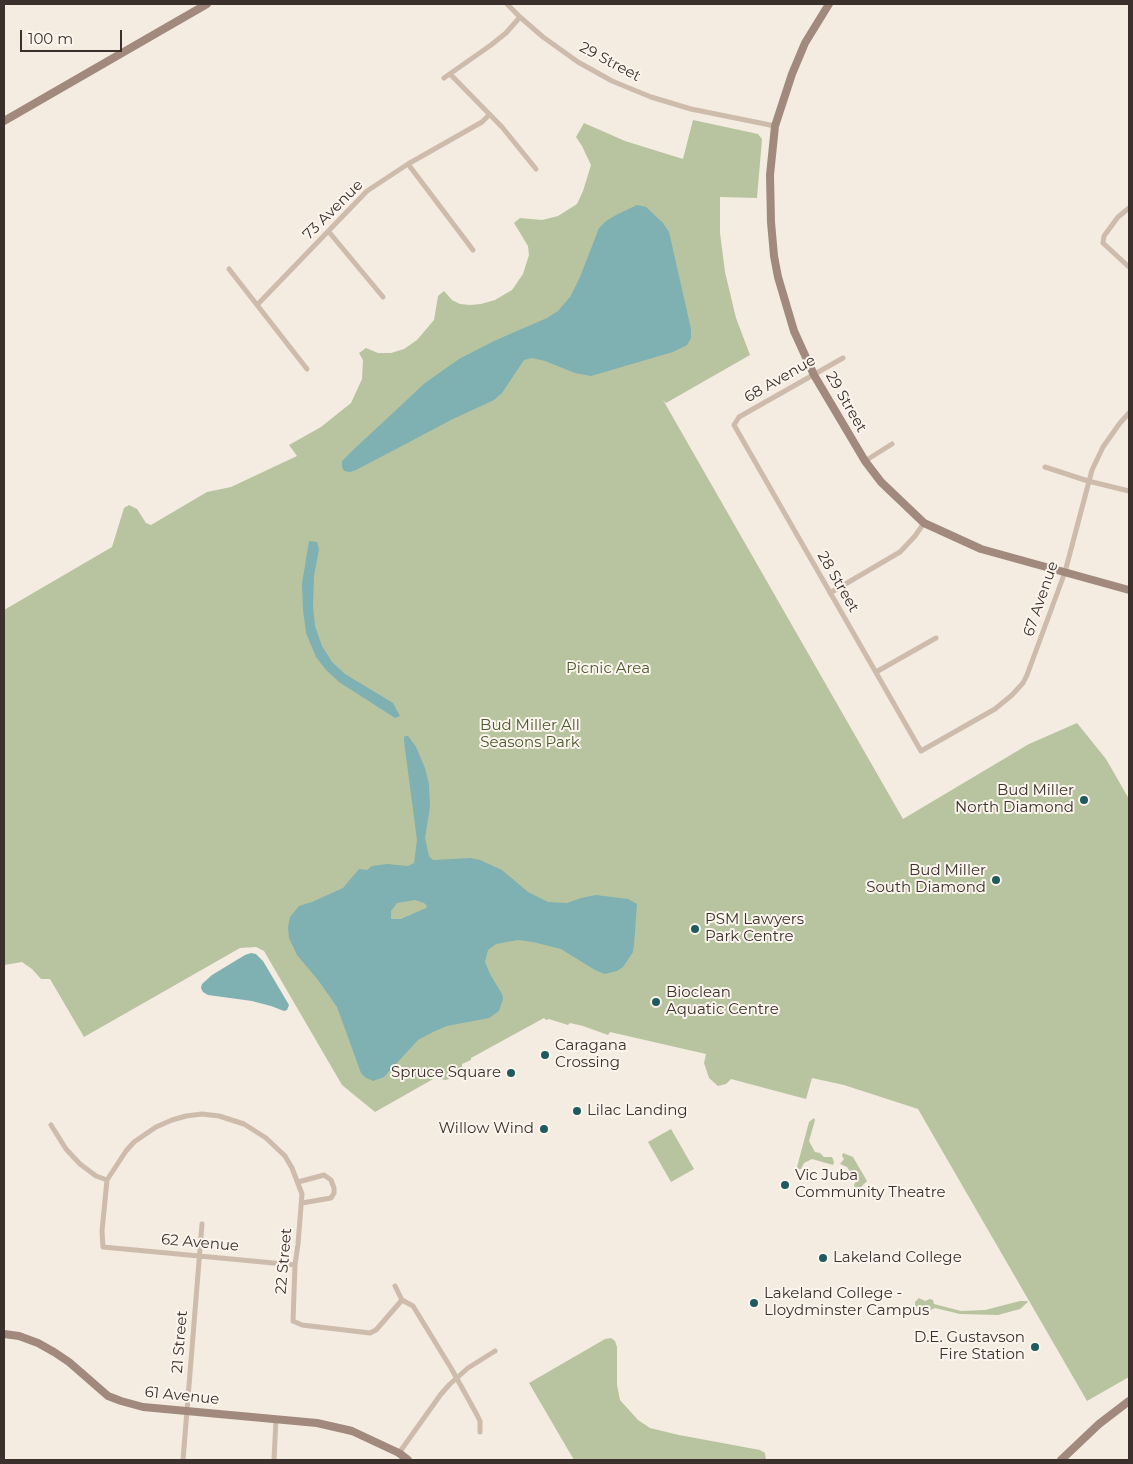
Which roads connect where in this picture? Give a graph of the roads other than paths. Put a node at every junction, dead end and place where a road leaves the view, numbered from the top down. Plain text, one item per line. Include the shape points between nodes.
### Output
1 (207, 4) edge
2 (507, 4) edge
3 (829, 4) edge
4 (520, 18) junction
5 (450, 74) junction
6 (444, 78) dead end
7 (489, 116) junction
8 (4, 122) edge
9 (775, 126) junction
10 (408, 164) junction
11 (536, 169) dead end
12 (1129, 208) edge
13 (329, 232) junction
14 (473, 250) dead end
15 (1129, 267) edge
16 (229, 269) dead end
17 (383, 297) dead end
18 (258, 304) junction
19 (843, 358) dead end
20 (308, 369) dead end
21 (814, 375) junction
22 (1129, 413) edge
23 (734, 425) joint
24 (892, 444) dead end
25 (865, 461) junction
26 (1045, 467) dead end
27 (1088, 481) junction
28 (1129, 491) edge
29 (924, 523) junction
30 (1065, 572) junction
31 (1129, 590) edge
32 (830, 592) junction
33 (936, 638) dead end
34 (876, 672) junction
35 (921, 751) joint
36 (51, 1125) dead end
37 (107, 1180) junction
38 (298, 1182) junction
39 (302, 1203) junction
40 (202, 1224) dead end
41 (200, 1256) junction
42 (295, 1265) junction
43 (395, 1286) dead end
44 (402, 1300) junction
45 (4, 1334) edge
46 (495, 1351) dead end
47 (456, 1378) junction
48 (1129, 1401) edge
49 (1129, 1406) edge
50 (187, 1411) junction
51 (276, 1419) junction
52 (480, 1432) dead end
53 (399, 1453) junction
54 (183, 1460) edge
55 (274, 1460) edge
56 (408, 1460) edge
57 (1062, 1460) edge
58 (1067, 1460) edge

1 - 8 street
2 - 4 street, 29 Street
3 - 9 street, 29 Street via 805,43
4 - 5 street via 506,33
4 - 9 street, 29 Street via 578,62 612,81 691,109
5 - 6 street
5 - 7 street
7 - 10 street, 73 Avenue
7 - 11 street
9 - 21 street, 29 Street via 770,192 774,256 794,331
10 - 13 street, 73 Avenue via 368,191
10 - 14 street
12 - 15 street via 1118,217 1104,236 1103,243
13 - 17 street
13 - 18 street, 73 Avenue
16 - 18 street
18 - 20 street
19 - 21 street, 68 Avenue
21 - 23 street, 68 Avenue via 739,417
21 - 25 street, 29 Street
22 - 27 street, 67 Avenue via 1102,447
23 - 32 street, 28 Street
24 - 25 street
25 - 29 street, 29 Street via 881,482
26 - 27 street
27 - 28 street
27 - 30 street, 67 Avenue
29 - 30 street, 29 Street via 981,549
29 - 32 street via 900,552
30 - 31 street, 29 Street
30 - 35 street, 67 Avenue via 1027,675 1017,690 995,709
32 - 34 street, 28 Street
33 - 34 street
34 - 35 street, 28 Street
36 - 37 street via 80,1164
37 - 38 street, 22 Street via 126,1151 144,1135 172,1120 202,1114 234,1120 254,1129 285,1156
37 - 41 street, 62 Avenue via 103,1247
38 - 39 street, 22 Street
38 - 39 street via 324,1175 334,1188 331,1198
39 - 42 street, 22 Street
40 - 41 street, 21 Street
41 - 42 street, 62 Avenue
41 - 50 street, 21 Street
42 - 44 street, 22 Street via 292,1321 302,1325 370,1333
43 - 44 street
44 - 47 street via 414,1306
45 - 50 street, 61 Avenue via 19,1336 54,1352 108,1396 144,1407
46 - 47 street
47 - 52 street via 480,1421
47 - 53 street
48 - 57 street via 1099,1424
49 - 58 street
50 - 51 street, 61 Avenue
50 - 54 street, 21 Street
51 - 53 street, 61 Avenue via 352,1431
51 - 55 street
53 - 56 street, 61 Avenue

